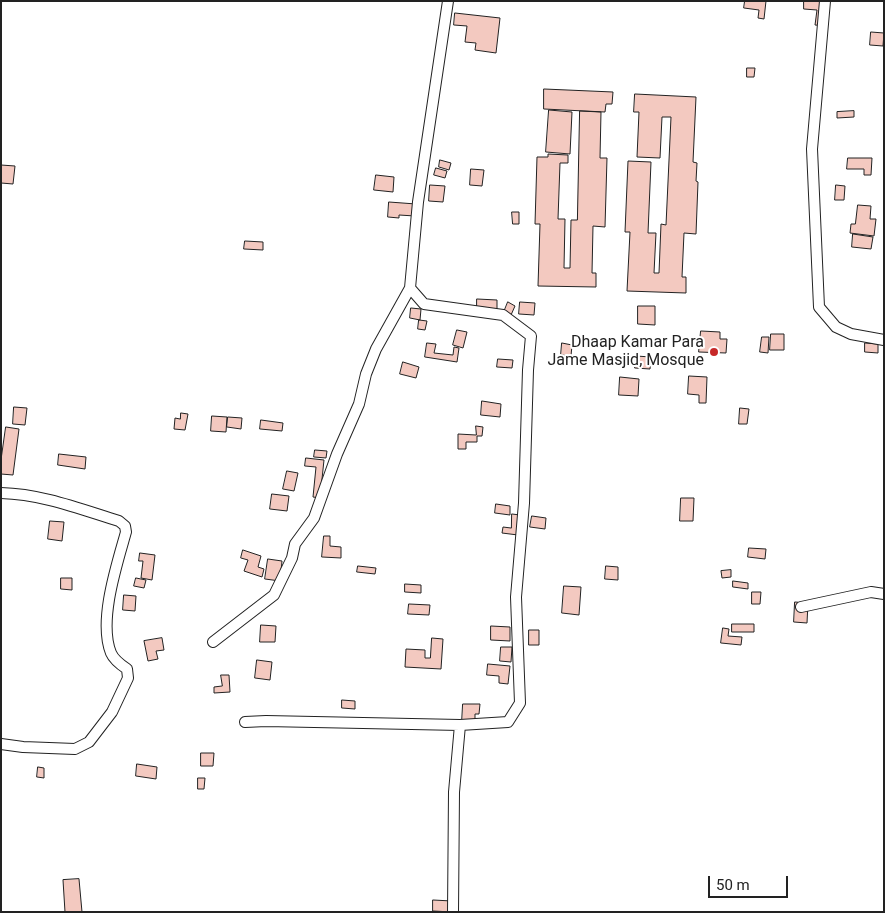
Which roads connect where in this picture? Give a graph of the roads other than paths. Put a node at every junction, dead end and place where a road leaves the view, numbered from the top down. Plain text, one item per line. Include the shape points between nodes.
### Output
1 (448, 1) edge
2 (825, 1) edge
3 (410, 288) junction
4 (884, 340) edge
5 (1, 493) edge
6 (884, 594) edge
7 (801, 608) dead end
8 (212, 642) dead end
9 (245, 722) dead end
10 (460, 724) junction
11 (1, 744) edge
12 (453, 912) edge

1 - 3 street via 418,202
2 - 4 street via 812,149 819,307 836,328
3 - 8 street via 376,349 359,404 314,518 295,544 292,558 274,595
3 - 10 street via 424,304 503,316 531,336 524,503 516,597 520,703 508,722
5 - 11 street via 41,497 119,521 125,526 110,593 107,636 112,654 127,669 128,678 112,712 89,742 75,749
6 - 7 street via 871,592
9 - 10 street
10 - 12 street via 454,792

